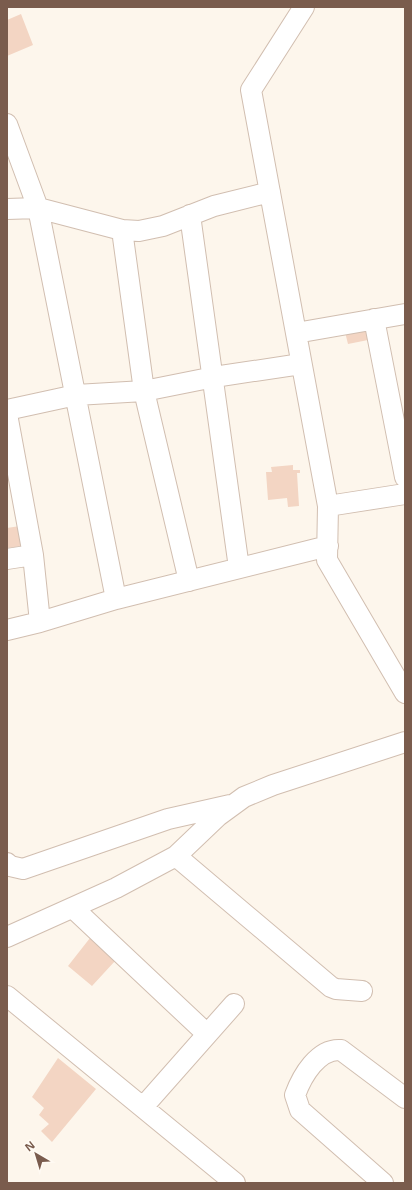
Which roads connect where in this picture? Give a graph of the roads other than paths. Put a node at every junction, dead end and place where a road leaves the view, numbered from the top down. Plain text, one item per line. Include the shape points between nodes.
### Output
1 (304, 7) edge
2 (7, 124) edge
3 (270, 192) junction
4 (38, 208) junction
5 (7, 209) edge
6 (190, 215) junction
7 (122, 230) junction
8 (405, 314) edge
9 (374, 319) junction
10 (296, 333) junction
11 (301, 364) junction
12 (214, 377) junction
13 (144, 391) junction
14 (76, 395) junction
15 (7, 410) edge
16 (7, 414) edge
17 (405, 477) edge
18 (405, 494) edge
19 (328, 506) junction
20 (328, 546) junction
21 (33, 555) junction
22 (7, 559) edge
23 (239, 568) junction
24 (189, 581) junction
25 (116, 599) junction
26 (40, 622) junction
27 (7, 630) edge
28 (405, 693) edge
29 (405, 742) edge
30 (236, 803) junction
31 (176, 856) junction
32 (7, 863) edge
33 (73, 908) junction
34 (7, 937) edge
35 (362, 991) dead end
36 (7, 996) edge
37 (234, 1004) dead end
38 (207, 1034) junction
39 (405, 1098) edge
40 (142, 1107) junction
41 (235, 1183) edge
42 (383, 1183) edge

1 - 3 street via 251,90
2 - 4 street
3 - 6 street via 214,206
3 - 10 street
4 - 5 street
4 - 7 street
4 - 14 street
6 - 7 street via 163,226 139,231
6 - 12 street
7 - 13 street
8 - 9 street
9 - 10 street
9 - 17 street
10 - 11 street
11 - 12 street
11 - 19 street
12 - 13 street
12 - 23 street
13 - 14 street
13 - 24 street
14 - 15 street
14 - 25 street
16 - 21 street
18 - 19 street
19 - 20 street
20 - 23 street
20 - 28 street via 327,560
21 - 22 street
21 - 26 street
23 - 24 street
24 - 25 street
25 - 26 street
26 - 27 street
29 - 30 street via 273,784
30 - 31 street via 218,816
30 - 32 street via 168,819 23,868
31 - 33 street
31 - 35 street via 331,987
33 - 34 street
33 - 38 street
36 - 40 street
37 - 38 street
38 - 40 street
39 - 42 street via 341,1050 333,1049 307,1071 295,1095 300,1110
40 - 41 street

